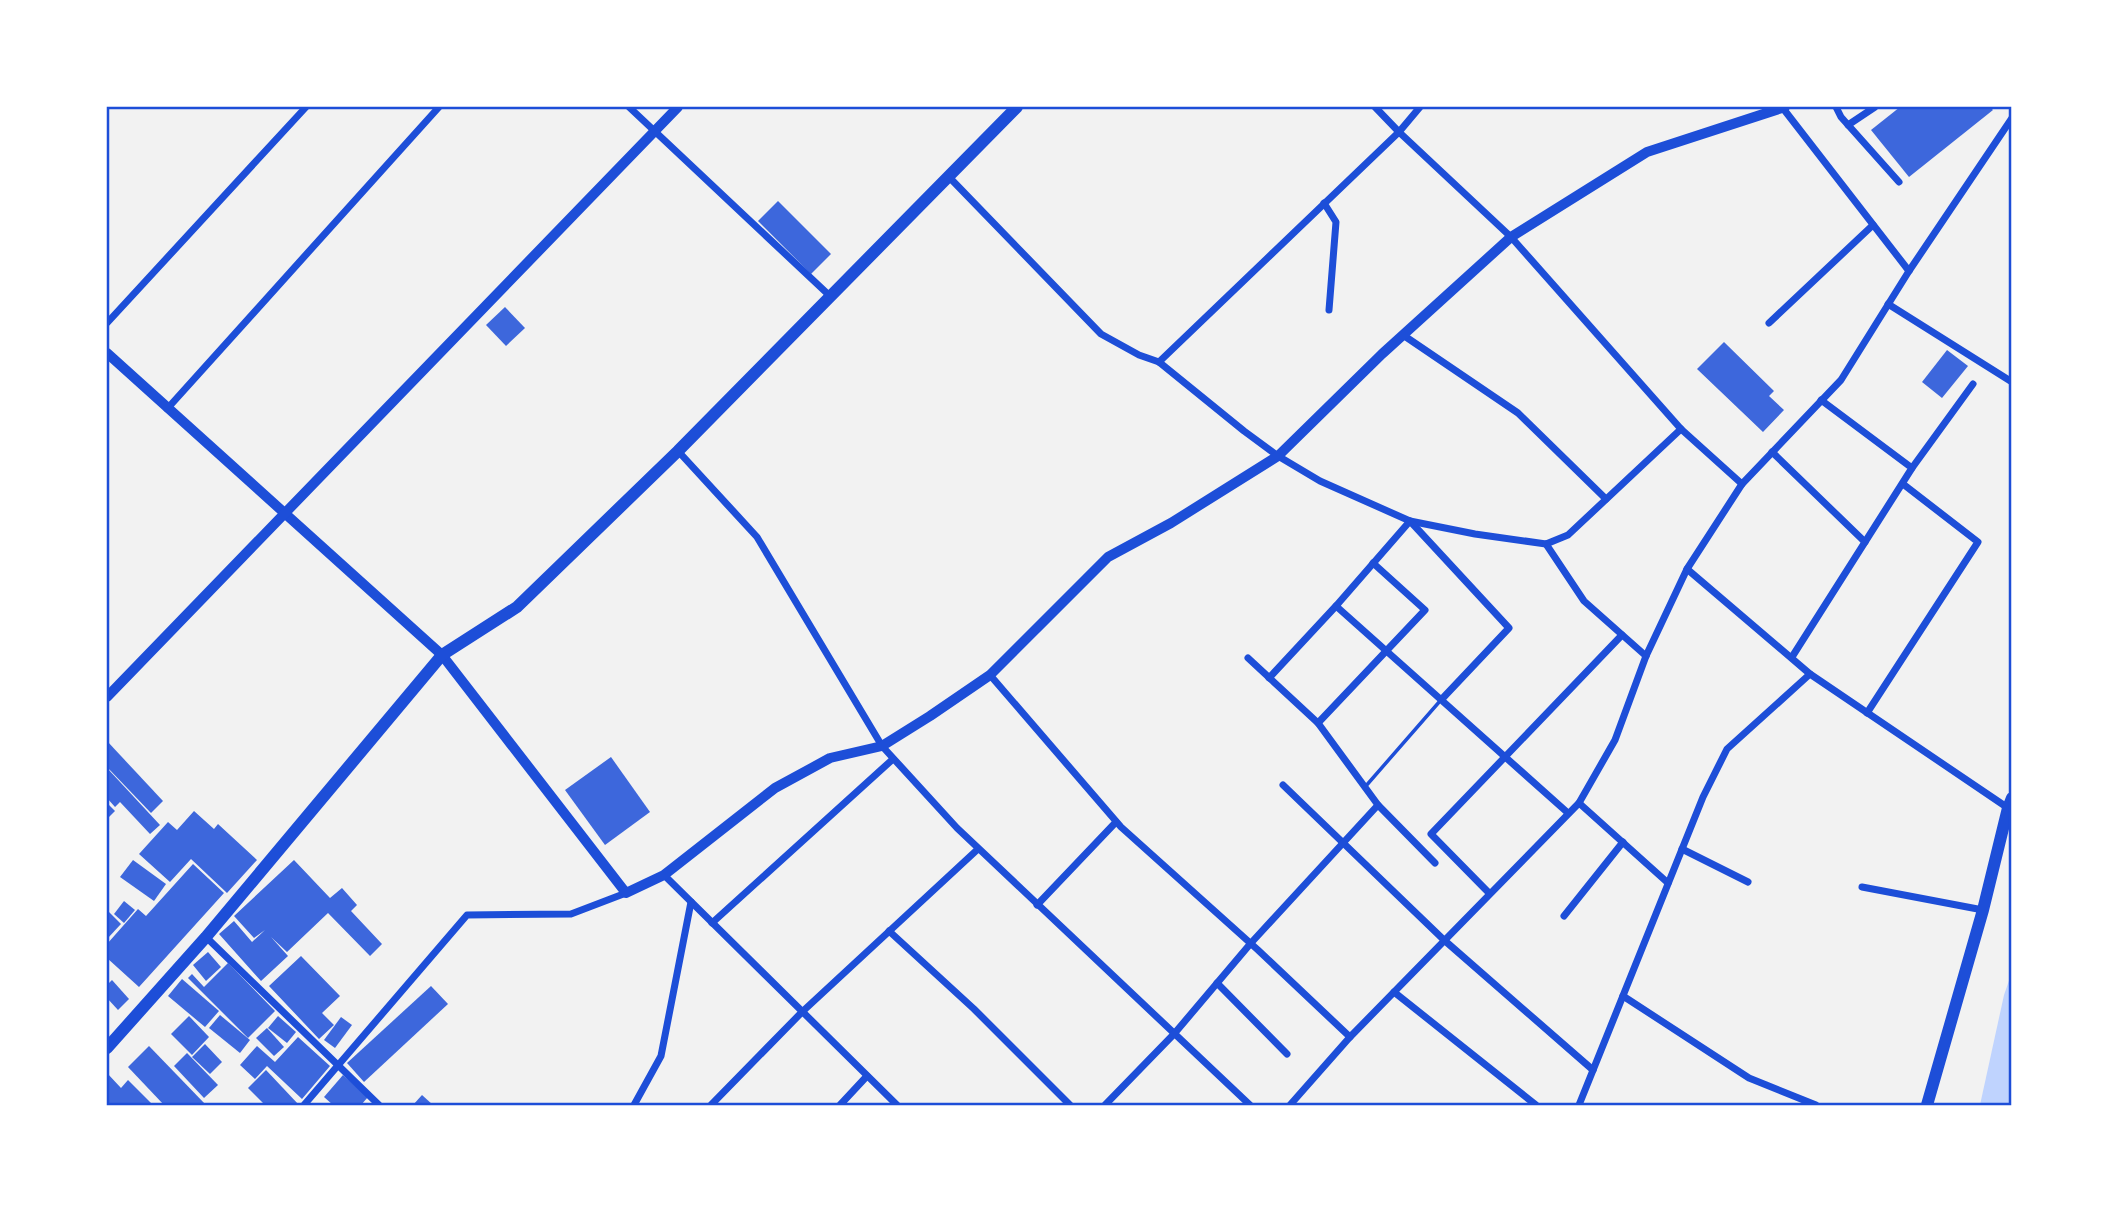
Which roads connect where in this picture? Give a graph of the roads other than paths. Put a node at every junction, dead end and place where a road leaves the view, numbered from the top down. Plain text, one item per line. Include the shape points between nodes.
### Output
1 (306, 107) edge
2 (439, 107) edge
3 (629, 107) edge
4 (678, 107) edge
5 (1017, 107) edge
6 (1375, 107) edge
7 (1420, 107) edge
8 (1783, 107) edge
9 (1836, 107) edge
10 (1875, 107) edge
11 (2012, 118) edge
12 (1848, 125) junction
13 (654, 132) junction
14 (1399, 132) junction
15 (949, 177) junction
16 (1899, 182) dead end
17 (1324, 203) junction
18 (1874, 225) junction
19 (1511, 237) junction
20 (1909, 271) junction
21 (831, 297) junction
22 (1888, 304) junction
23 (1329, 310) dead end
24 (107, 323) edge
25 (1769, 323) dead end
26 (1403, 335) junction
27 (107, 353) edge
28 (1159, 362) junction
29 (2012, 382) edge
30 (1973, 384) dead end
31 (1821, 400) junction
32 (167, 409) junction
33 (1681, 429) junction
34 (678, 452) junction
35 (1772, 452) junction
36 (1278, 456) junction
37 (1912, 468) junction
38 (1742, 484) junction
39 (1903, 484) junction
40 (1606, 499) junction
41 (287, 513) junction
42 (1410, 521) junction
43 (1865, 542) junction
44 (1546, 544) junction
45 (1373, 563) junction
46 (1687, 569) junction
47 (1336, 606) junction
48 (1622, 635) junction
49 (1387, 651) junction
50 (442, 655) junction
51 (1646, 656) junction
52 (1792, 657) junction
53 (1248, 658) dead end
54 (1810, 674) junction
55 (990, 675) junction
56 (1269, 678) junction
57 (107, 697) edge
58 (1441, 700) junction
59 (1867, 713) junction
60 (1318, 723) junction
61 (881, 746) junction
62 (1505, 758) junction
63 (893, 759) junction
64 (1283, 785) dead end
65 (1365, 787) junction
66 (1578, 803) junction
67 (2010, 803) edge
68 (1378, 805) junction
69 (1568, 813) junction
70 (1116, 822) junction
71 (1623, 842) junction
72 (1343, 843) junction
73 (978, 849) junction
74 (1682, 849) junction
75 (1435, 863) dead end
76 (664, 875) junction
77 (1748, 882) dead end
78 (1668, 883) junction
79 (1862, 887) dead end
80 (626, 893) junction
81 (1489, 893) junction
82 (691, 902) junction
83 (1037, 905) junction
84 (1983, 910) junction
85 (1564, 916) dead end
86 (712, 923) junction
87 (889, 931) junction
88 (206, 937) junction
89 (1444, 940) junction
90 (1251, 943) junction
91 (1217, 984) junction
92 (1394, 992) junction
93 (1623, 996) junction
94 (802, 1012) junction
95 (1174, 1034) junction
96 (1350, 1037) junction
97 (107, 1048) edge
98 (1287, 1054) dead end
99 (338, 1064) junction
100 (1593, 1070) junction
101 (867, 1076) junction
102 (304, 1105) edge
103 (379, 1105) edge
104 (634, 1105) edge
105 (711, 1105) edge
106 (840, 1105) edge
107 (897, 1105) edge
108 (1070, 1105) edge
109 (1105, 1105) edge
110 (1250, 1105) edge
111 (1290, 1105) edge
112 (1536, 1105) edge
113 (1579, 1105) edge
114 (1816, 1105) edge
115 (1927, 1105) edge

1 - 24 street
2 - 32 street
3 - 13 street
4 - 13 main road
5 - 15 main road
6 - 14 street
7 - 14 street
8 - 18 street
8 - 19 street via 1647,152
9 - 12 street
10 - 12 street
11 - 20 street
12 - 16 street
13 - 21 street
13 - 41 main road
14 - 17 street
14 - 19 street
15 - 21 main road
15 - 28 street via 1101,334
17 - 23 street via 1336,222
17 - 28 street
18 - 20 street
18 - 25 street
19 - 26 street
19 - 33 street
20 - 22 street
21 - 34 main road
22 - 29 street
22 - 31 street via 1841,380
26 - 36 street
26 - 40 street via 1518,413
27 - 32 street
28 - 36 street
30 - 37 street
31 - 35 street
31 - 37 street
32 - 41 street
33 - 38 street
33 - 40 street
34 - 50 main road via 517,607
34 - 61 street via 757,537
35 - 38 street
35 - 43 street
36 - 42 street via 1320,481
36 - 55 street via 1108,557
37 - 39 street
38 - 46 street
39 - 43 street
39 - 59 street via 1978,542
40 - 44 street via 1568,536
41 - 50 street
41 - 57 main road
42 - 44 street
42 - 45 street
42 - 58 street via 1509,628
43 - 52 street
44 - 48 street via 1584,601
45 - 47 street
45 - 49 street via 1425,610
46 - 51 street
46 - 52 street
47 - 49 street
47 - 56 street
48 - 51 street
48 - 62 street
49 - 58 street
49 - 60 street
50 - 80 street
50 - 88 main road
51 - 66 street via 1615,740
52 - 54 street
53 - 56 street
54 - 59 street
54 - 74 street via 1727,749
55 - 61 street
55 - 70 street
56 - 60 street
58 - 62 street
58 - 65 lane
59 - 67 street
60 - 65 street
61 - 63 street
61 - 76 street via 830,758 775,788
62 - 69 street
62 - 81 street via 1432,834
63 - 73 street
63 - 86 street
64 - 72 street
65 - 68 street
66 - 69 street
66 - 71 street
67 - 84 main road
68 - 72 street
68 - 75 street
69 - 81 street
70 - 83 street
70 - 90 street
71 - 78 street
71 - 85 street
72 - 89 street
72 - 90 street
73 - 83 street
73 - 87 street
74 - 77 street
74 - 78 street
76 - 80 street
76 - 82 street
78 - 93 street
79 - 84 street
80 - 99 street via 572,914 467,915
81 - 89 street
82 - 86 street
82 - 104 street via 661,1056
83 - 95 street
84 - 115 main road
86 - 94 street
87 - 94 street
87 - 108 street
88 - 97 main road
88 - 99 street
89 - 92 street
89 - 100 street
90 - 91 street
90 - 96 street
91 - 95 street
91 - 98 street
92 - 96 street
92 - 112 street
93 - 100 street
93 - 114 street via 1749,1078
94 - 101 street
94 - 105 street
95 - 109 street
95 - 110 street
96 - 111 street
99 - 102 street
99 - 103 street
100 - 113 street
101 - 106 street
101 - 107 street

